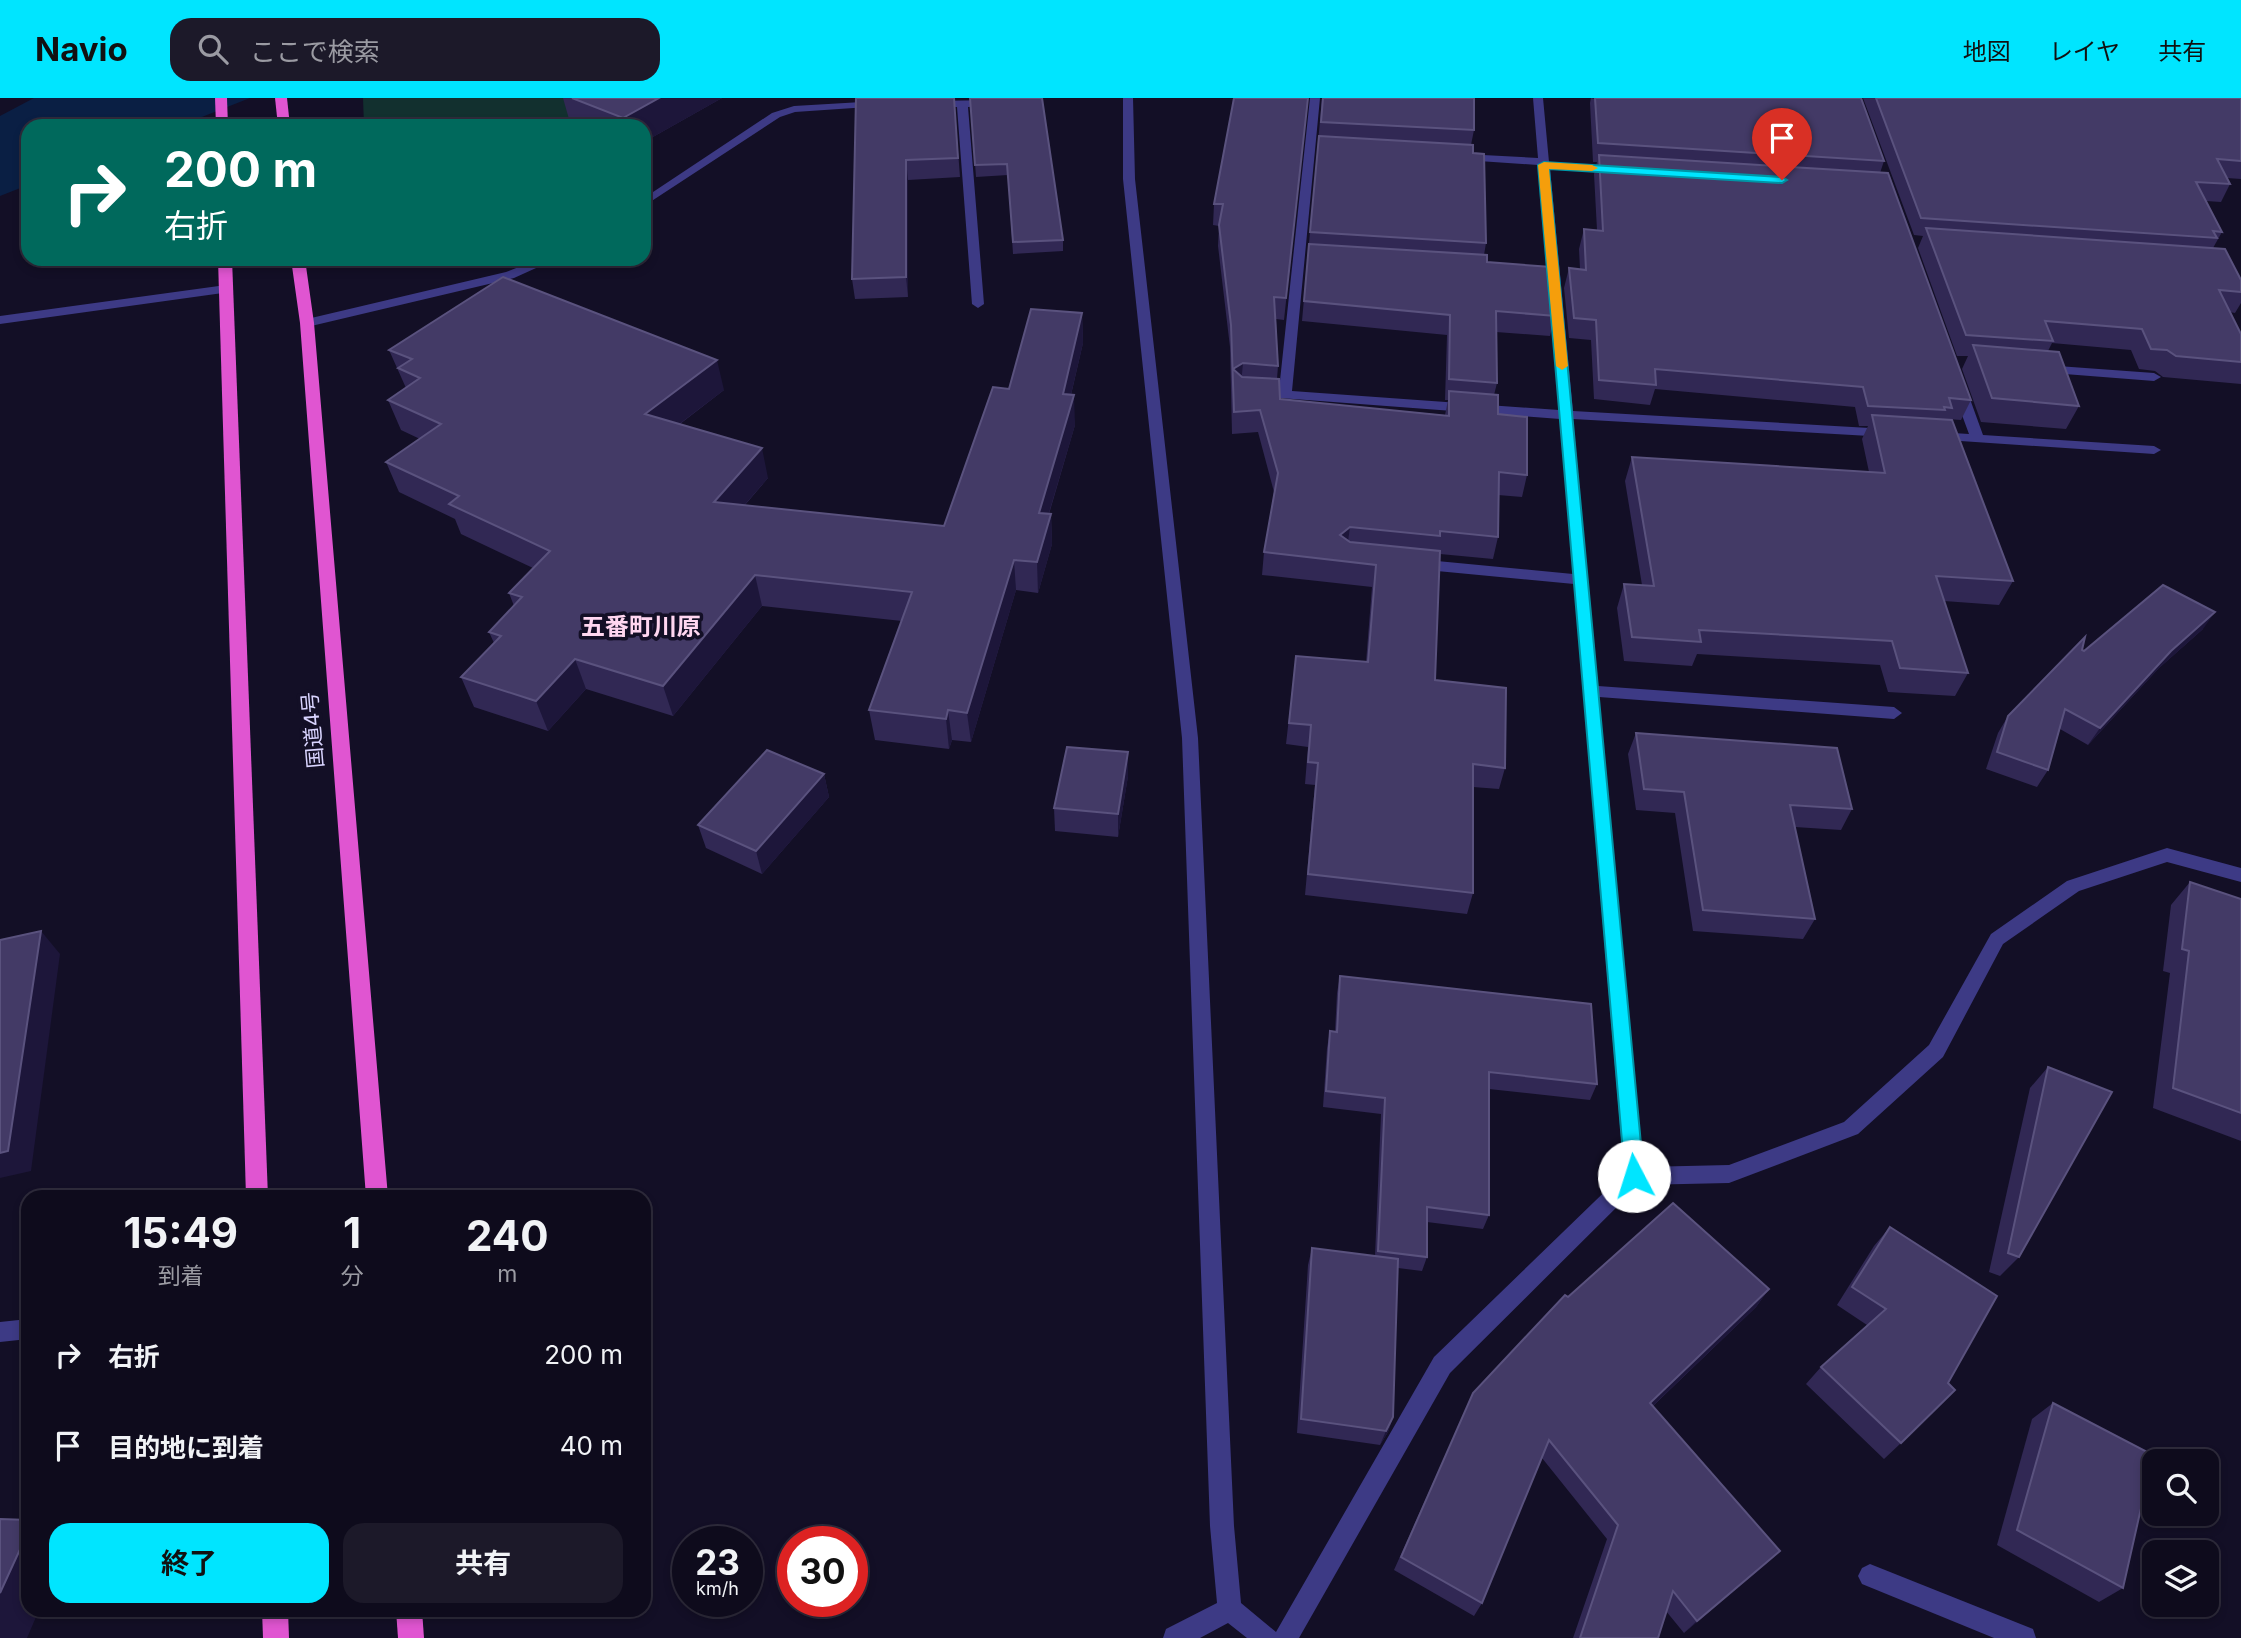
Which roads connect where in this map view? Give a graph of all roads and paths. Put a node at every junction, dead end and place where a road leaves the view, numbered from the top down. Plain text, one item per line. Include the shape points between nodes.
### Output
1 (221, 98) edge
2 (281, 98) edge
3 (1128, 98) edge
4 (1315, 98) edge
5 (1538, 98) edge
6 (1010, 103) edge
7 (893, 104) edge
8 (921, 104) edge
9 (962, 104) junction
10 (222, 119) edge
11 (283, 119) edge
12 (1310, 148) junction
13 (1324, 149) edge
14 (1447, 156) edge
15 (1544, 164) junction
16 (1626, 170) edge
17 (651, 197) edge
18 (225, 266) edge
19 (299, 266) edge
20 (532, 266) edge
21 (226, 289) junction
22 (978, 304) dead end
23 (0, 320) edge
24 (307, 323) junction
25 (2032, 368) edge
26 (1954, 375) edge
27 (2154, 377) dead end
28 (1241, 392) edge
29 (1285, 395) junction
30 (1566, 415) junction
31 (1977, 438) junction
32 (2154, 450) dead end
33 (1402, 562) edge
34 (1581, 580) junction
35 (1591, 691) junction
36 (1894, 713) dead end
37 (2241, 875) edge
38 (1634, 1176) junction
39 (257, 1190) edge
40 (376, 1190) edge
41 (21, 1330) edge
42 (0, 1332) edge
43 (1870, 1576) dead end
44 (1230, 1609) junction
45 (275, 1617) edge
46 (410, 1617) edge
47 (276, 1638) edge
48 (411, 1638) edge
49 (1175, 1638) edge
50 (1267, 1638) edge
51 (1286, 1638) edge
52 (2024, 1638) edge

1 - 10 highway
2 - 11 highway
3 - 44 street via 1129,179 1190,738 1222,1526
4 - 12 street
5 - 15 street
6 - 9 street
7 - 17 street via 824,106 776,115
8 - 9 street
9 - 22 street
12 - 13 street
12 - 29 street via 1306,257
14 - 15 street
15 - 16 street
15 - 30 street via 1547,273
18 - 21 highway
19 - 24 highway, 国道4号
20 - 24 street
21 - 23 street
21 - 39 highway
24 - 40 highway, 国道4号
25 - 27 street
26 - 31 street
28 - 29 street
29 - 30 street
30 - 31 street
30 - 34 street
31 - 32 street
33 - 34 street
34 - 35 street
35 - 36 street
35 - 38 street
37 - 38 street via 2167,855 2073,886 1997,939 1936,1051 1851,1128 1729,1174
38 - 51 street via 1442,1365
41 - 42 street
43 - 52 street
44 - 49 street
44 - 50 street
45 - 47 highway
46 - 48 highway

